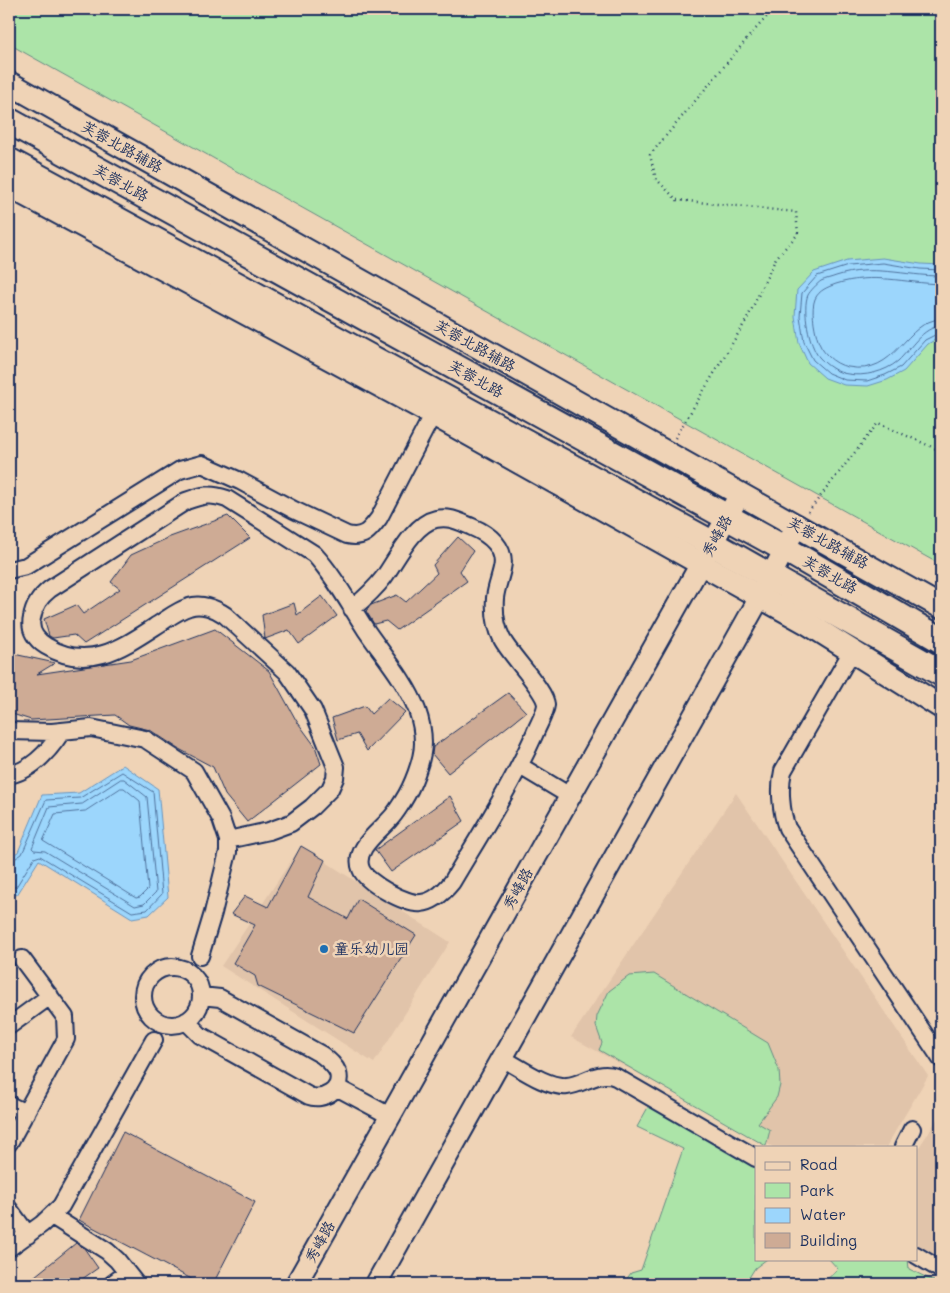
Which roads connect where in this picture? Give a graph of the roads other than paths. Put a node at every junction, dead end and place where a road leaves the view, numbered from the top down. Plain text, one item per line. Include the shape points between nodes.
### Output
1 (9, 83) edge
2 (9, 121) edge
3 (9, 161) edge
4 (9, 186) edge
5 (433, 414) junction
6 (740, 494) junction
7 (728, 517) junction
8 (797, 525) junction
9 (785, 549) junction
10 (707, 554) junction
11 (9, 570) edge
12 (765, 587) junction
13 (941, 607) edge
14 (352, 609) junction
15 (941, 640) edge
16 (852, 651) junction
17 (941, 674) edge
18 (941, 707) edge
19 (9, 731) edge
20 (62, 731) junction
21 (520, 766) junction
22 (9, 775) edge
23 (570, 796) junction
24 (228, 840) junction
25 (22, 959) dead end
26 (190, 974) junction
27 (50, 996) junction
28 (201, 996) junction
29 (154, 1019) junction
30 (179, 1023) junction
31 (9, 1026) edge
32 (154, 1040) junction
33 (502, 1058) junction
34 (941, 1059) edge
35 (336, 1087) junction
36 (9, 1105) edge
37 (26, 1113) junction
38 (390, 1116) junction
39 (912, 1130) dead end
40 (9, 1142) edge
41 (904, 1146) edge
42 (755, 1157) edge
43 (9, 1210) edge
44 (52, 1216) junction
45 (28, 1235) junction
46 (9, 1248) edge
47 (918, 1256) edge
48 (941, 1270) edge
49 (131, 1278) edge
50 (112, 1284) edge
51 (296, 1284) edge
52 (376, 1284) edge

1 - 6 main road, 芙蓉北路辅路
2 - 7 main road, 芙蓉北路
3 - 10 main road, 芙蓉北路
4 - 5 main road
5 - 10 main road
5 - 11 street via 378,518 371,528 355,537 202,464 180,470 26,566
6 - 7 street, 秀峰路
6 - 8 main road, 芙蓉北路辅路
7 - 9 main road, 芙蓉北路
7 - 10 street, 秀峰路
8 - 9 street
8 - 13 main road, 芙蓉北路辅路
9 - 12 street
9 - 15 main road, 芙蓉北路
10 - 12 main road, 芙蓉北路
10 - 23 street, 秀峰路
12 - 16 main road
12 - 17 main road, 芙蓉北路
12 - 33 street
14 - 21 street via 379,583 424,523 451,518 479,530 494,542 501,549 503,558 495,598 496,620 502,638 541,692 546,705
14 - 21 street via 406,690 422,726 423,746 404,800 366,844 359,858 360,868 368,880 412,902 421,903 443,894
14 - 24 street via 314,554 214,494 186,501 39,599 33,612 32,630 39,642 70,656 107,654 122,648 180,610 203,606 215,608 225,615 287,672 313,710 336,767 335,778 330,789 291,823
16 - 18 main road
16 - 34 street via 784,771 781,781 783,819
19 - 20 street
20 - 22 street via 34,763
20 - 24 street via 91,728 145,739 153,744 194,771 221,819
21 - 23 street
23 - 38 street, 秀峰路
24 - 26 street via 214,913 200,956
25 - 27 street
26 - 28 street via 200,988
26 - 29 street via 174,967 163,968 147,981 144,1001
27 - 31 street
27 - 37 street via 65,1017 66,1039
28 - 30 street via 196,1012
28 - 35 street via 220,998 322,1055 336,1070
29 - 30 street via 163,1024
29 - 32 street
30 - 32 street
30 - 35 street via 308,1096 322,1098
32 - 44 street via 61,1206
33 - 42 street via 556,1086 568,1086 599,1075 616,1077
33 - 52 street
35 - 38 street
36 - 37 street
37 - 40 street
38 - 51 street, 秀峰路
39 - 41 street
43 - 45 street
44 - 45 street
44 - 49 street via 107,1250
45 - 46 street
47 - 48 street
49 - 50 street

